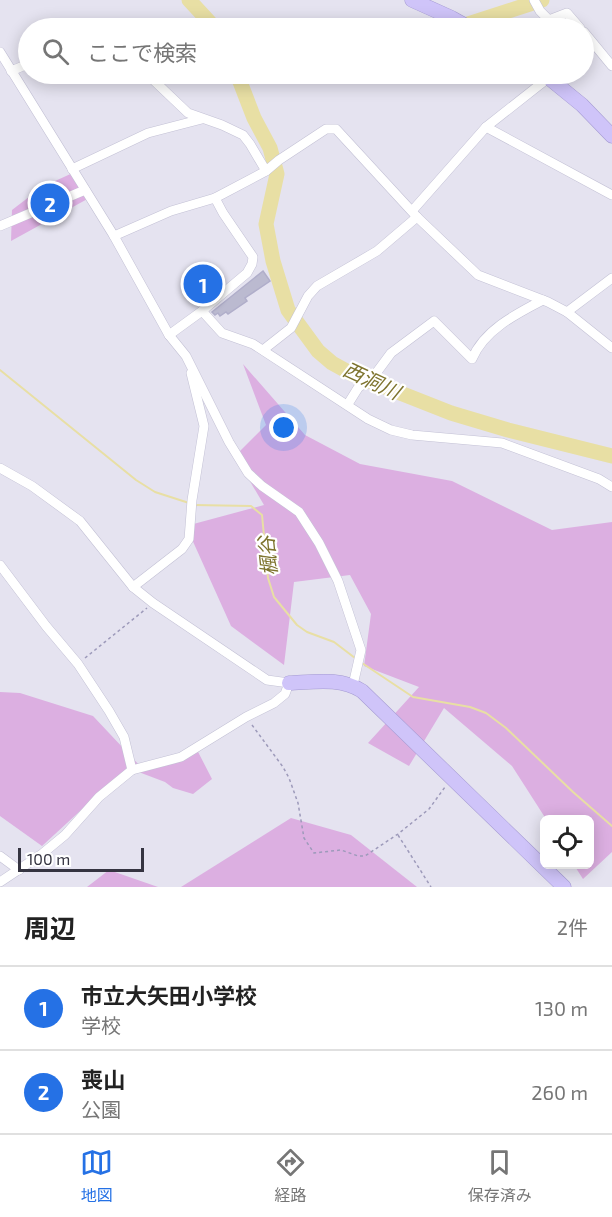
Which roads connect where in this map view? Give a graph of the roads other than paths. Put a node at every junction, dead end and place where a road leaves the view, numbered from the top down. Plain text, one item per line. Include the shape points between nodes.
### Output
1 (412, 0) edge
2 (534, 0) edge
3 (452, 18) edge
4 (547, 18) edge
5 (554, 18) edge
6 (571, 18) edge
7 (594, 45) edge
8 (0, 52) edge
9 (612, 66) edge
10 (18, 68) edge
11 (11, 71) junction
12 (18, 82) edge
13 (19, 84) edge
14 (158, 84) edge
15 (538, 84) edge
16 (559, 84) edge
17 (202, 119) junction
18 (486, 127) junction
19 (612, 136) edge
20 (72, 169) junction
21 (266, 171) junction
22 (85, 190) junction
23 (612, 195) edge
24 (215, 198) junction
25 (415, 214) junction
26 (0, 226) edge
27 (114, 236) junction
28 (612, 278) edge
29 (543, 300) junction
30 (202, 311) junction
31 (567, 312) junction
32 (169, 335) junction
33 (612, 348) edge
34 (263, 350) junction
35 (186, 356) junction
36 (348, 404) junction
37 (0, 468) edge
38 (612, 487) edge
39 (0, 565) edge
40 (133, 587) junction
41 (290, 683) junction
42 (353, 685) junction
43 (132, 771) junction
44 (0, 856) edge
45 (19, 870) junction
46 (0, 882) edge
47 (564, 887) edge

1 - 3 street
2 - 4 street
5 - 6 street via 567,13
7 - 9 street
8 - 11 street
10 - 11 street
11 - 12 street
13 - 20 street
14 - 17 street via 188,113
15 - 18 street
16 - 19 street
17 - 20 street via 147,133
17 - 21 street via 243,135
18 - 23 street
18 - 25 street
20 - 22 street
21 - 24 street
21 - 25 street via 326,129 336,129
22 - 26 street
22 - 27 street
24 - 27 street
24 - 30 street via 253,257 247,273
25 - 29 street via 478,275
25 - 34 street via 377,251 317,286 291,328
27 - 32 street
28 - 31 street
29 - 31 street
29 - 36 street via 515,314 491,333 477,347 472,359 434,321 391,353
30 - 32 street
30 - 34 street via 222,333
31 - 33 street
32 - 35 street
34 - 36 street
35 - 40 street via 204,426 189,539 182,549
35 - 42 street via 248,473 299,512 319,543 338,581 361,650
36 - 38 street via 391,430 502,443
37 - 40 street via 80,521
39 - 43 street via 78,664 124,736
40 - 41 street via 267,680
41 - 42 street via 333,681
41 - 43 street via 274,703 181,757
42 - 47 street
43 - 45 street via 99,797 65,835
44 - 45 street
45 - 46 street

